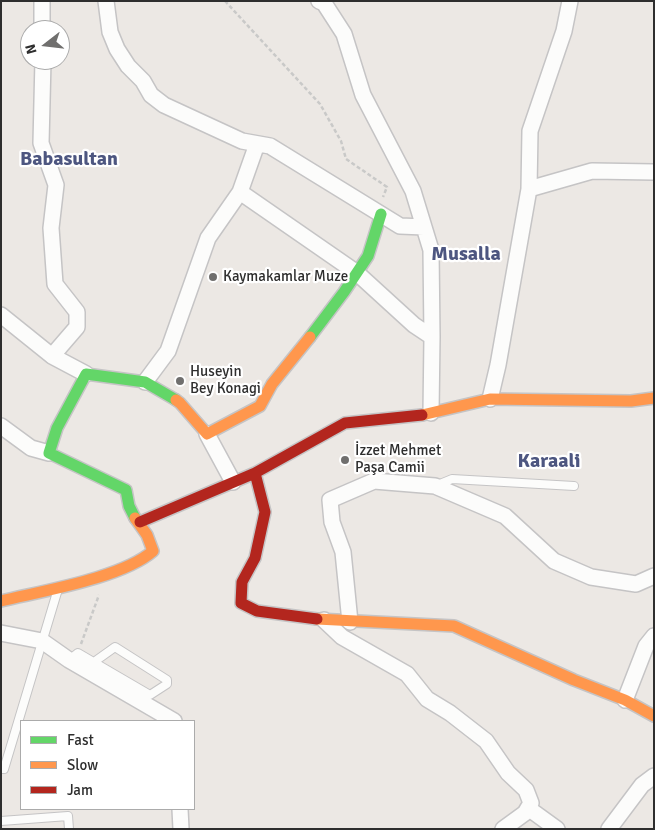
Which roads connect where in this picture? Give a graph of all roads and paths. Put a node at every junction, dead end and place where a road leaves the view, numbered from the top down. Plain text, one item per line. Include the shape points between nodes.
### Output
1 (42, 1) edge
2 (106, 1) edge
3 (225, 1) edge
4 (319, 1) edge
5 (570, 1) edge
6 (42, 20) edge
7 (43, 70) edge
8 (257, 144) junction
9 (654, 172) edge
10 (529, 189) junction
11 (240, 192) junction
12 (376, 196) dead end
13 (381, 214) junction
14 (424, 227) junction
15 (357, 273) junction
16 (1, 315) edge
17 (432, 337) junction
18 (52, 356) junction
19 (86, 374) junction
20 (145, 382) junction
21 (490, 398) junction
22 (654, 398) edge
23 (431, 413) junction
24 (1, 426) edge
25 (207, 434) junction
26 (49, 453) junction
27 (255, 473) junction
28 (233, 482) junction
29 (435, 486) junction
30 (574, 486) dead end
31 (140, 522) junction
32 (108, 572) junction
33 (654, 576) edge
34 (58, 587) junction
35 (1, 601) edge
36 (324, 620) junction
37 (350, 622) junction
38 (1, 633) edge
39 (654, 636) edge
40 (42, 641) junction
41 (73, 656) junction
42 (94, 662) junction
43 (625, 700) junction
44 (654, 716) edge
45 (172, 720) edge
46 (1, 769) edge
47 (654, 776) edge
48 (528, 808) junction
49 (180, 810) edge
50 (1, 821) edge
51 (69, 829) edge
52 (181, 829) edge
53 (503, 829) edge
54 (557, 829) edge
55 (609, 829) edge

1 - 6 street
2 - 8 street via 110,32 117,49 151,94 180,114 242,141
3 - 12 path via 320,104 341,141 346,159 387,187 382,199
4 - 14 street via 324,3 344,34 363,96 413,191
5 - 10 street via 564,31 530,131
7 - 18 street via 41,143 56,185 51,228 55,284 77,312 77,327
8 - 11 street
8 - 13 street via 270,146
9 - 10 street via 592,172
10 - 21 street
11 - 15 street
11 - 20 street via 208,238 168,351
13 - 14 street via 400,226
13 - 15 street via 368,256
14 - 17 street via 431,250
15 - 17 street via 414,325
15 - 25 street via 272,384 260,406
16 - 18 street
17 - 23 street
18 - 19 street
19 - 20 street
19 - 26 street via 57,428
20 - 25 street via 180,403
21 - 22 street via 631,401
21 - 23 street
23 - 27 street via 345,423
24 - 26 street via 30,448
25 - 28 street
26 - 31 street via 126,490 128,506
27 - 28 street
27 - 36 street via 265,512 255,558 242,582 240,603 257,611
28 - 31 street
29 - 30 lane via 452,479
29 - 33 street via 505,516 554,561 591,577 636,584
29 - 37 street via 374,481 330,500 332,522 343,552
31 - 32 street via 152,541 153,551 145,558
32 - 34 street
32 - 41 path
34 - 35 street
34 - 40 lane
36 - 37 street
36 - 48 street via 342,637 407,674 427,699 486,741 508,773 526,790 531,803
37 - 43 street via 454,626
38 - 40 street
39 - 43 street via 646,646
40 - 41 street
40 - 46 lane via 4,769
41 - 42 lane
41 - 45 street
42 - 42 lane via 150,695 167,684 167,680 115,647
43 - 44 street
47 - 55 street via 642,786
48 - 53 street
48 - 54 street
49 - 52 street
50 - 51 lane via 68,816

